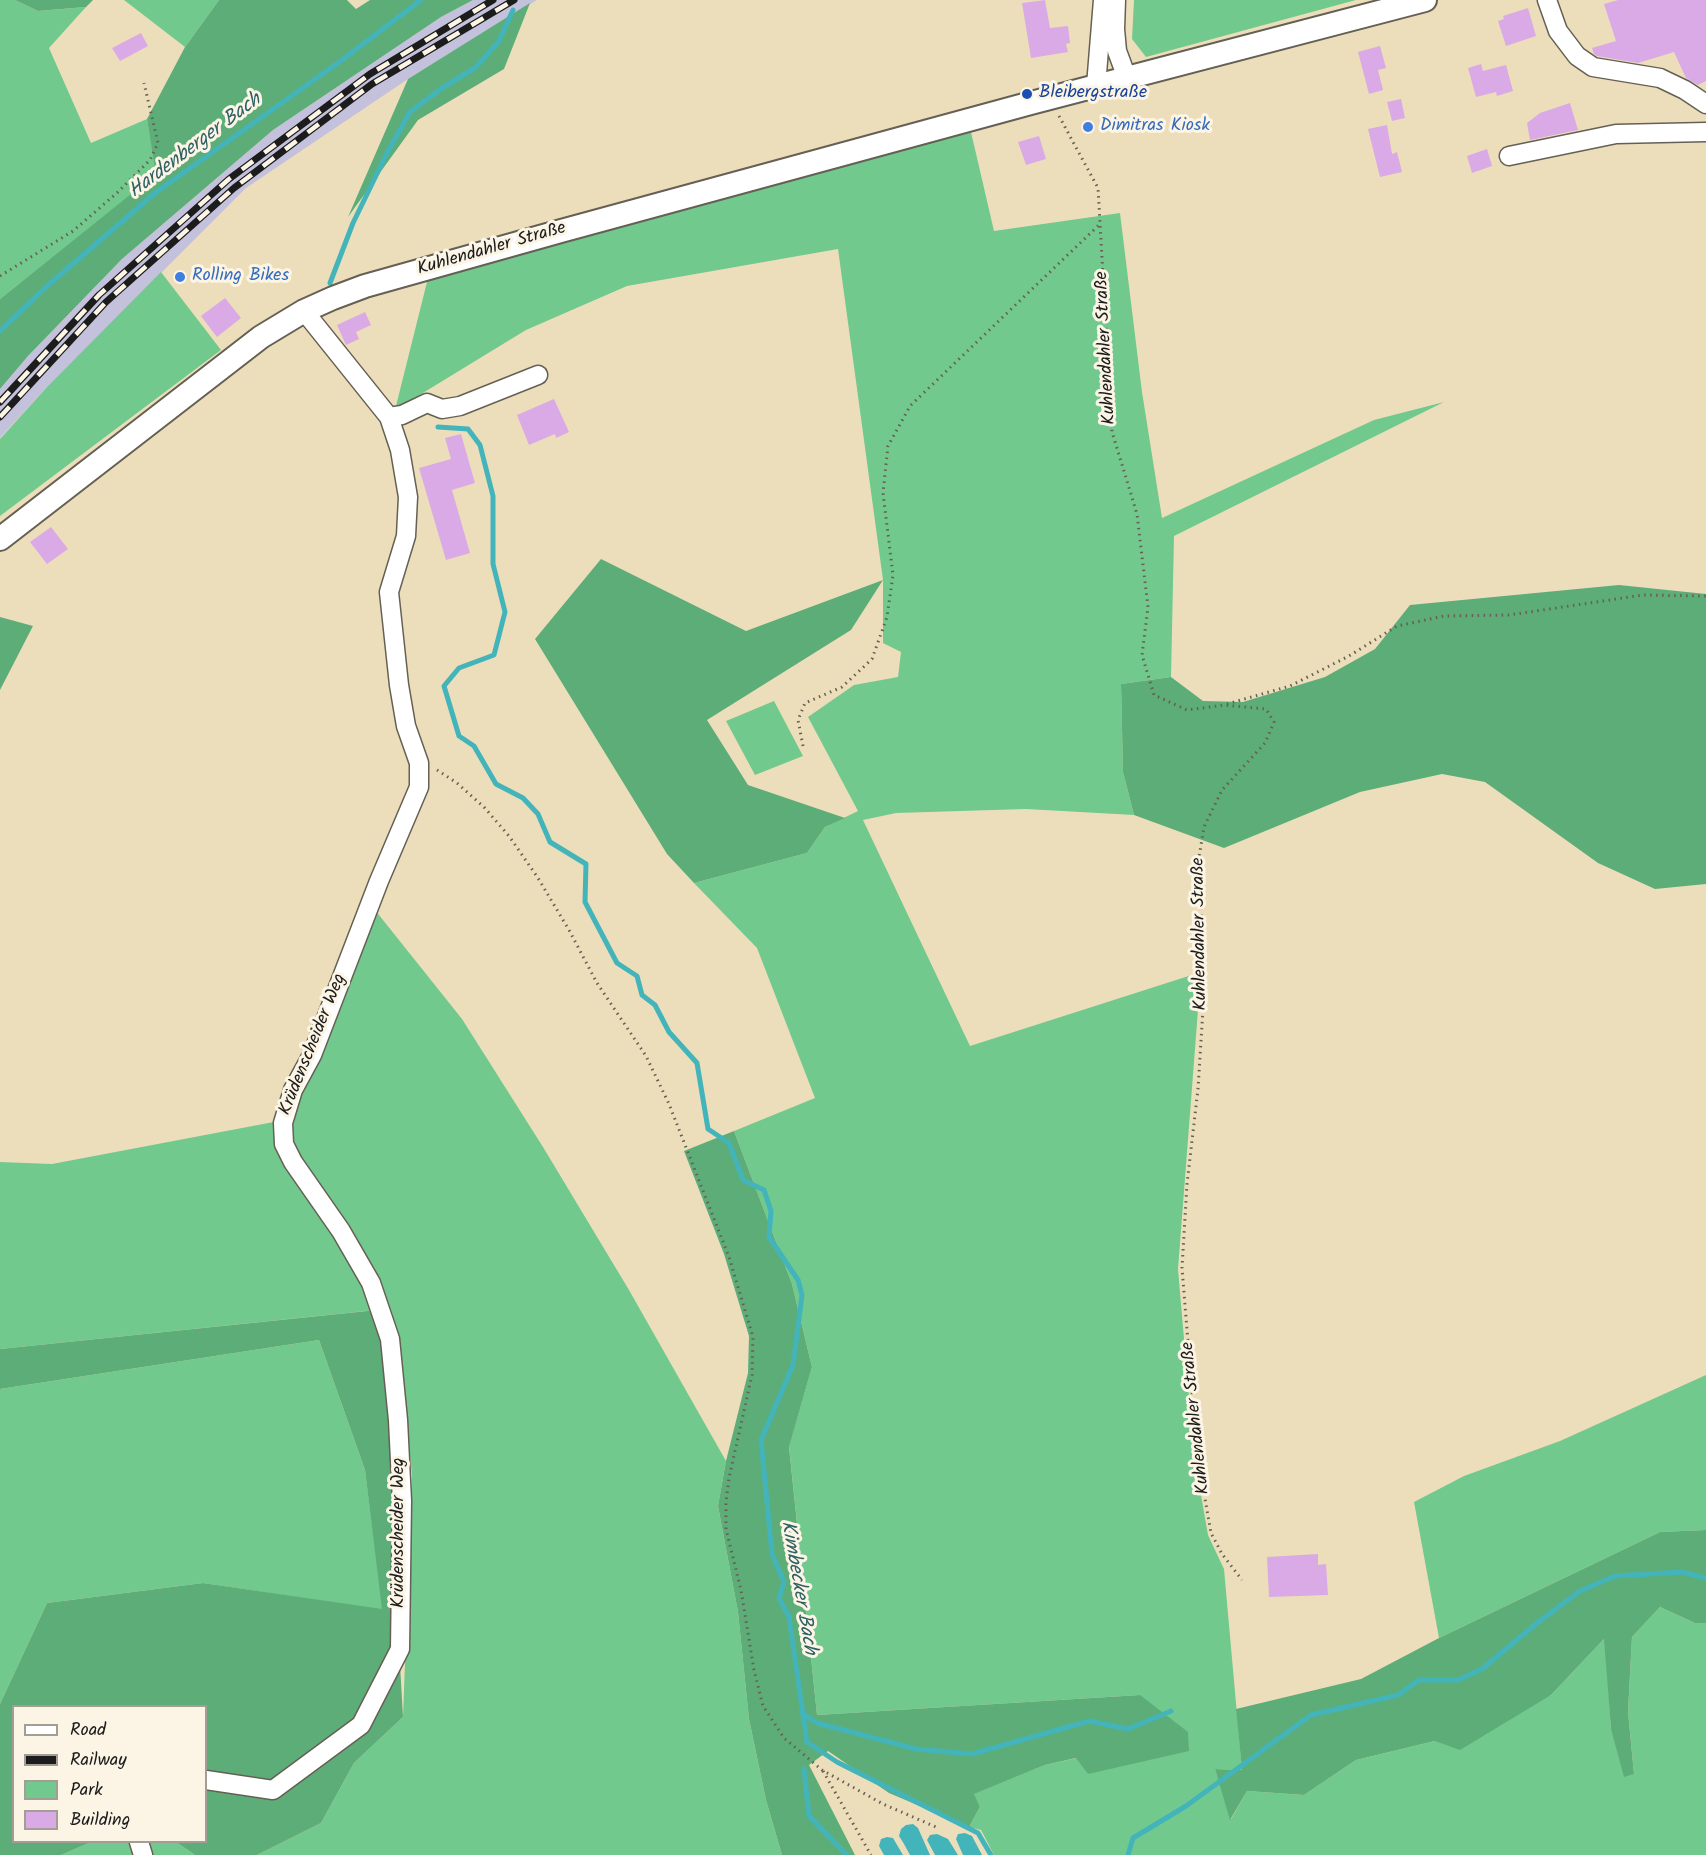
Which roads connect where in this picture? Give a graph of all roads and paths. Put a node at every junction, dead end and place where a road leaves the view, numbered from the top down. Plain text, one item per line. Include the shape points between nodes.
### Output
1 (1103, 0) edge
2 (1116, 0) edge
3 (1425, 0) edge
4 (1547, 0) edge
5 (1127, 78) junction
6 (144, 83) dead end
7 (1096, 86) junction
8 (1050, 99) junction
9 (1706, 104) edge
10 (1706, 132) edge
11 (1509, 156) dead end
12 (1100, 224) junction
13 (0, 276) edge
14 (304, 311) junction
15 (538, 375) dead end
16 (389, 417) junction
17 (0, 539) edge
18 (1706, 596) edge
19 (1225, 705) junction
20 (803, 746) dead end
21 (419, 763) junction
22 (1242, 1580) dead end
23 (822, 1770) junction
24 (207, 1780) edge
25 (936, 1827) dead end
26 (871, 1855) edge

1 - 7 street
2 - 5 street via 1117,51
3 - 5 main road, Kuhlendahler Straße
4 - 9 street via 1558,31 1577,56 1593,68 1660,78
5 - 7 main road, Kuhlendahler Straße
6 - 13 path via 158,143 150,160 73,231
7 - 8 main road, Kuhlendahler Straße
8 - 12 path, Kuhlendahler Straße via 1098,188
8 - 14 main road, Kuhlendahler Straße via 430,267 365,286
10 - 11 street via 1616,134
12 - 19 path, Kuhlendahler Straße via 1112,432 1137,514 1148,607 1142,655 1154,695 1187,710
12 - 20 path via 910,406 888,446 882,494 893,575 887,617 872,659 842,687 805,703 798,720
14 - 16 street, Krüdenscheider Weg
14 - 17 main road, Kuhlendahler Straße via 261,337
15 - 16 street via 460,406 442,409 427,403
16 - 21 street, Krüdenscheider Weg via 400,450 409,516 389,592 406,726
18 - 19 path via 1643,595 1509,615 1444,616 1397,626 1290,686
19 - 22 path, Kuhlendahler Straße via 1266,709 1274,722 1265,743 1222,790 1204,827 1199,857 1204,993 1182,1268 1197,1453 1211,1533
21 - 23 path via 430,765 457,783 509,836 538,878 597,983 646,1056 669,1104 729,1257 753,1337 752,1375 729,1478 726,1529 754,1670 763,1706 784,1738
21 - 24 street, Krüdenscheider Weg via 416,797 312,1054 293,1090 283,1123 284,1144 371,1283 390,1339 402,1501 400,1649 361,1725 273,1790
23 - 25 path via 883,1804
23 - 26 path

